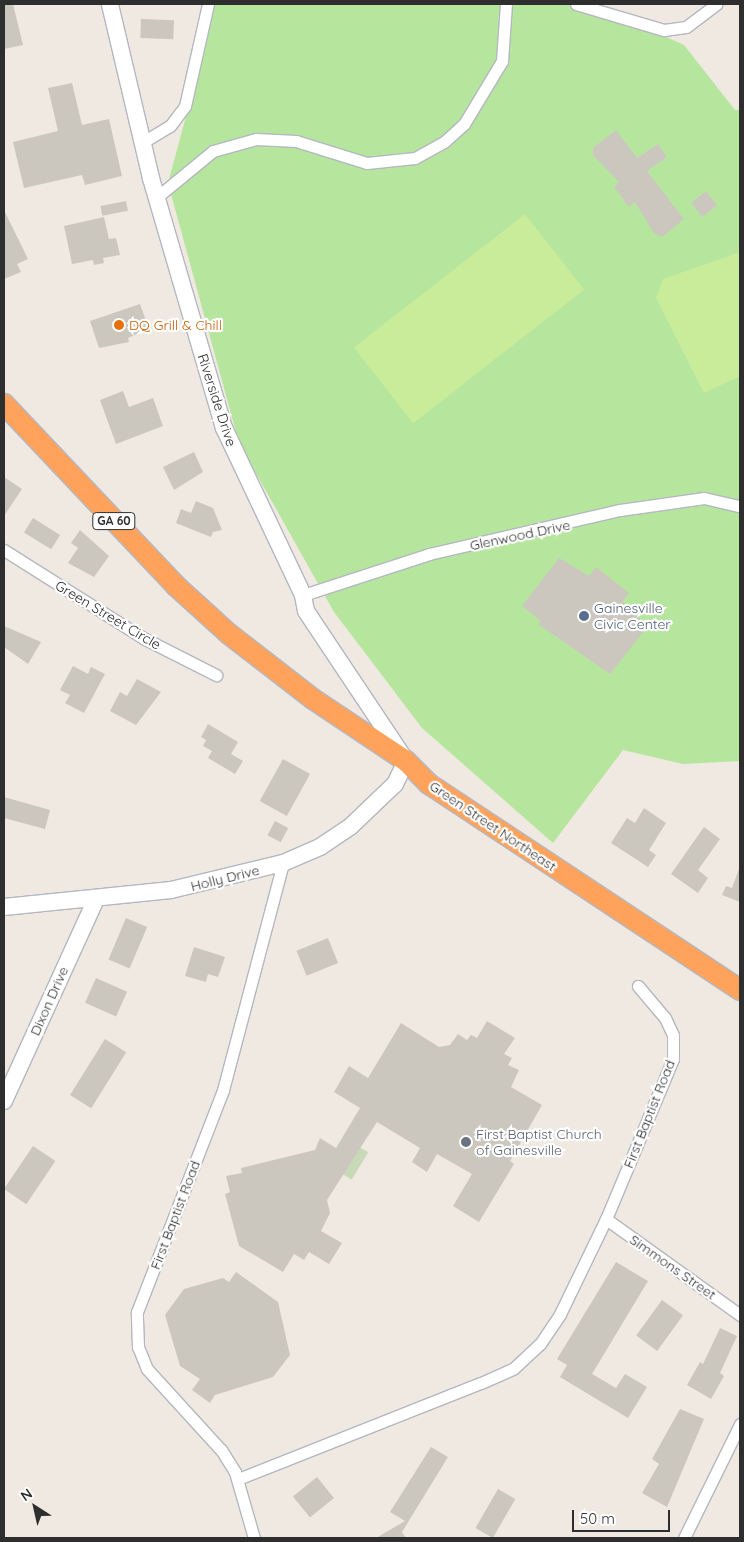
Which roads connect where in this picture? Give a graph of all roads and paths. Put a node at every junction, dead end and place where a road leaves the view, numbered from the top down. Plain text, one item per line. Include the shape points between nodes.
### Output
1 (110, 4) edge
2 (214, 4) edge
3 (506, 4) edge
4 (576, 4) edge
5 (716, 4) edge
6 (207, 9) edge
7 (143, 142) junction
8 (157, 197) junction
9 (4, 404) edge
10 (740, 506) edge
11 (4, 550) edge
12 (303, 595) junction
13 (216, 675) dead end
14 (406, 761) junction
15 (283, 862) junction
16 (94, 901) junction
17 (4, 907) edge
18 (638, 986) dead end
19 (740, 990) edge
20 (4, 1101) edge
21 (606, 1219) junction
22 (740, 1315) edge
23 (740, 1424) edge
24 (238, 1479) junction
25 (254, 1538) edge
26 (684, 1538) edge

1 - 7 main road, Riverside Drive
2 - 6 street
3 - 8 street via 502,61 464,124 444,142 415,158 367,163 296,141 256,139 213,151
4 - 5 street via 664,30 686,27
6 - 7 street via 185,106 170,126
7 - 8 main road, Riverside Drive
8 - 12 main road, Riverside Drive via 224,428
9 - 14 highway, Green Street Northeast / GA 60 via 175,585 229,634 313,699
10 - 12 street, Glenwood Drive via 704,498 620,510 429,554
11 - 13 street, Green Street Circle via 88,605
12 - 14 main road, Riverside Drive via 306,611 322,638
14 - 15 main road, Holly Drive via 395,784 351,826 320,847
14 - 19 highway, Green Street Northeast via 429,784
15 - 16 main road, Holly Drive via 198,885
15 - 24 street, First Baptist Road via 223,1090 136,1312 138,1347 147,1369 200,1423
16 - 17 main road, Holly Drive
16 - 20 main road, Dixon Drive
18 - 21 street, First Baptist Road via 665,1018 673,1036 674,1059
21 - 22 street, Simmons Street
21 - 24 street, First Baptist Road via 560,1314 540,1344 514,1368
23 - 26 street
24 - 25 street, First Baptist Road

